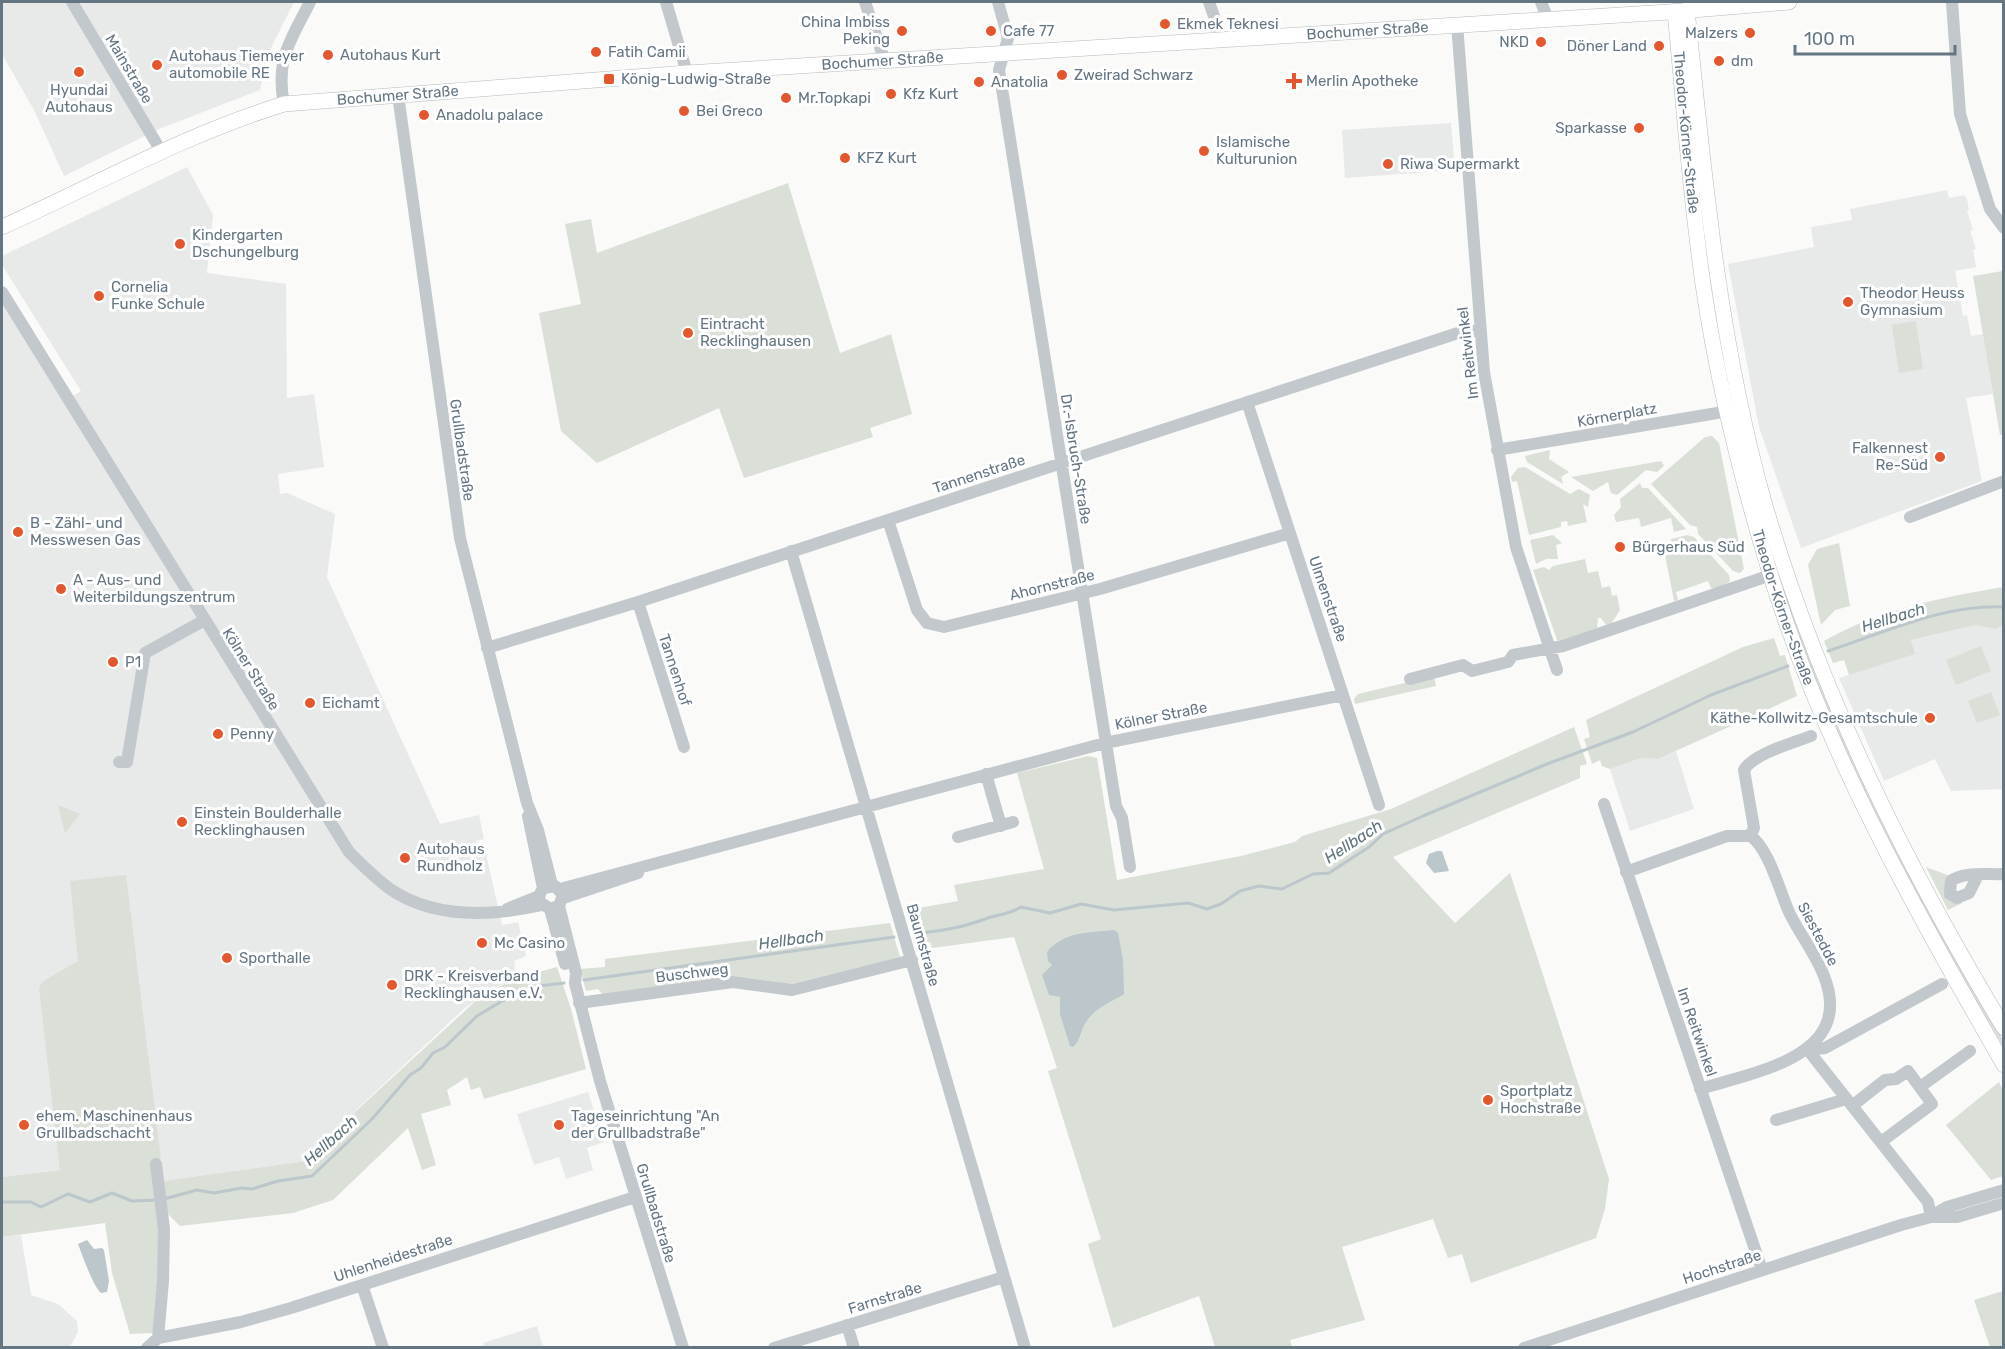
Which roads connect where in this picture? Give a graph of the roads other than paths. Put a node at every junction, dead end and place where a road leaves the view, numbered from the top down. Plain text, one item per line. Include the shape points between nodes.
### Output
1 (72, 2) edge
2 (310, 2) edge
3 (666, 2) edge
4 (866, 2) edge
5 (998, 2) edge
6 (1209, 2) edge
7 (1540, 2) edge
8 (1789, 2) edge
9 (1952, 2) edge
10 (1681, 10) junction
11 (1547, 17) junction
12 (1457, 24) junction
13 (1222, 39) junction
14 (1003, 54) junction
15 (885, 62) junction
16 (687, 73) junction
17 (399, 94) junction
18 (284, 104) junction
19 (161, 151) junction
20 (2, 227) edge
21 (2004, 228) edge
22 (2, 292) edge
23 (1480, 330) junction
24 (1247, 402) junction
25 (1734, 410) junction
26 (1497, 450) junction
27 (1061, 463) junction
28 (2004, 481) edge
29 (1910, 517) dead end
30 (888, 520) junction
31 (1290, 533) junction
32 (791, 551) junction
33 (1762, 578) dead end
34 (1082, 592) junction
35 (638, 603) junction
36 (203, 621) junction
37 (487, 648) junction
38 (1550, 648) junction
39 (1557, 670) dead end
40 (1410, 679) dead end
41 (1343, 695) junction
42 (1811, 736) dead end
43 (1105, 743) junction
44 (684, 747) dead end
45 (119, 762) dead end
46 (986, 774) junction
47 (1604, 804) dead end
48 (1380, 806) dead end
49 (867, 808) junction
50 (1750, 836) junction
51 (958, 837) dead end
52 (1130, 867) dead end
53 (1626, 872) junction
54 (2004, 874) edge
55 (1978, 875) dead end
56 (551, 897) junction
57 (912, 960) junction
58 (1942, 984) dead end
59 (579, 1003) junction
60 (2004, 1028) edge
61 (1808, 1050) junction
62 (1970, 1051) dead end
63 (2004, 1065) edge
64 (1920, 1088) junction
65 (1700, 1089) junction
66 (1849, 1102) junction
67 (1776, 1120) dead end
68 (1881, 1142) junction
69 (156, 1164) dead end
70 (2004, 1190) edge
71 (635, 1197) junction
72 (2004, 1203) edge
73 (1931, 1217) junction
74 (1762, 1270) junction
75 (1004, 1277) junction
76 (362, 1285) junction
77 (847, 1325) junction
78 (158, 1338) junction
79 (147, 1347) edge
80 (383, 1347) edge
81 (683, 1347) edge
82 (774, 1347) edge
83 (854, 1347) edge
84 (1025, 1347) edge
85 (1526, 1347) edge

1 - 19 street, Mainstraße
2 - 18 street via 282,61
3 - 16 street
4 - 15 street
5 - 14 street, Dr.-Isbruch-Straße via 1008,38
6 - 13 street
7 - 11 street
8 - 10 main road, Bochumer Straße
9 - 21 street via 1960,114 1990,209
10 - 11 main road, Bochumer Straße
10 - 25 main road, Theodor-Körner-Straße via 1707,251
11 - 12 main road, Bochumer Straße
12 - 13 main road, Bochumer Straße
12 - 23 street, Im Reitwinkel
13 - 14 main road, Bochumer Straße
14 - 15 main road, Bochumer Straße
14 - 27 street, Dr.-Isbruch-Straße via 999,70
15 - 16 main road, Bochumer Straße
16 - 17 main road, Bochumer Straße
17 - 18 main road, Bochumer Straße
17 - 37 street, Grullbadstraße via 460,538
18 - 19 main road, Bochumer Straße
19 - 20 main road, Bochumer Straße
22 - 36 street, Kölner Straße
23 - 24 street, Tannenstraße via 1458,333
23 - 26 street, Im Reitwinkel
24 - 27 street, Tannenstraße
24 - 31 street, Ulmenstraße
25 - 26 street, Körnerplatz
25 - 60 main road, Theodor-Körner-Straße via 1798,609 1851,741 1912,868
25 - 63 main road, Theodor-Körner-Straße via 1767,566 1816,699 1874,829
26 - 38 street, Im Reitwinkel via 1516,547
27 - 30 street, Tannenstraße
27 - 34 street, Dr.-Isbruch-Straße
28 - 29 street
30 - 32 street, Tannenstraße
30 - 34 street, Ahornstraße via 917,610 935,627 951,627
31 - 34 street, Ahornstraße
31 - 41 street, Ulmenstraße
32 - 35 street, Tannenstraße
32 - 49 street, Baumstraße
33 - 38 street
34 - 43 street, Dr.-Isbruch-Straße
35 - 37 street, Tannenstraße
35 - 44 street, Tannenhof
36 - 45 street via 145,653 127,762
36 - 56 street, Kölner Straße via 349,852 374,877 401,895 464,914 516,911
37 - 56 street, Grullbadstraße via 526,803 529,831
38 - 39 street, Im Reitwinkel
38 - 40 street via 1513,655 1508,662 1472,671 1463,665
41 - 43 street, Kölner Straße
41 - 48 street, Ulmenstraße
42 - 50 street via 1748,764 1744,771 1754,828
43 - 46 street, Kölner Straße
43 - 52 street, Dr.-Isbruch-Straße
46 - 49 street, Kölner Straße
46 - 51 street via 1007,824
47 - 53 street, Im Reitwinkel
49 - 56 street, Kölner Straße via 650,867 625,870
49 - 57 street, Baumstraße
50 - 53 street via 1727,836
50 - 61 street, Siestedde via 1764,852 1828,988 1827,1018
53 - 65 street, Im Reitwinkel
54 - 55 street
56 - 59 street, Grullbadstraße via 568,976
57 - 59 street, Buschweg via 792,990 733,982
57 - 75 street, Baumstraße
58 - 61 street via 1825,1048
59 - 71 street, Grullbadstraße
61 - 65 street via 1790,1060
61 - 66 street
62 - 64 street
64 - 66 street via 1908,1071
64 - 68 street via 1932,1104
65 - 74 street, Im Reitwinkel
66 - 67 street
66 - 68 street
68 - 73 street via 1928,1202
69 - 78 street via 162,1212 163,1281
70 - 73 street, Hochstraße via 1947,1207
71 - 76 street, Uhlenheidestraße
71 - 81 street, Grullbadstraße
72 - 73 street, Hochstraße via 1957,1217
73 - 74 street, Hochstraße
74 - 85 street, Hochstraße
75 - 77 street, Farnstraße
75 - 84 street, Baumstraße
76 - 78 street, Uhlenheidestraße via 241,1322
76 - 80 street
77 - 82 street, Farnstraße
77 - 83 street
78 - 79 street

